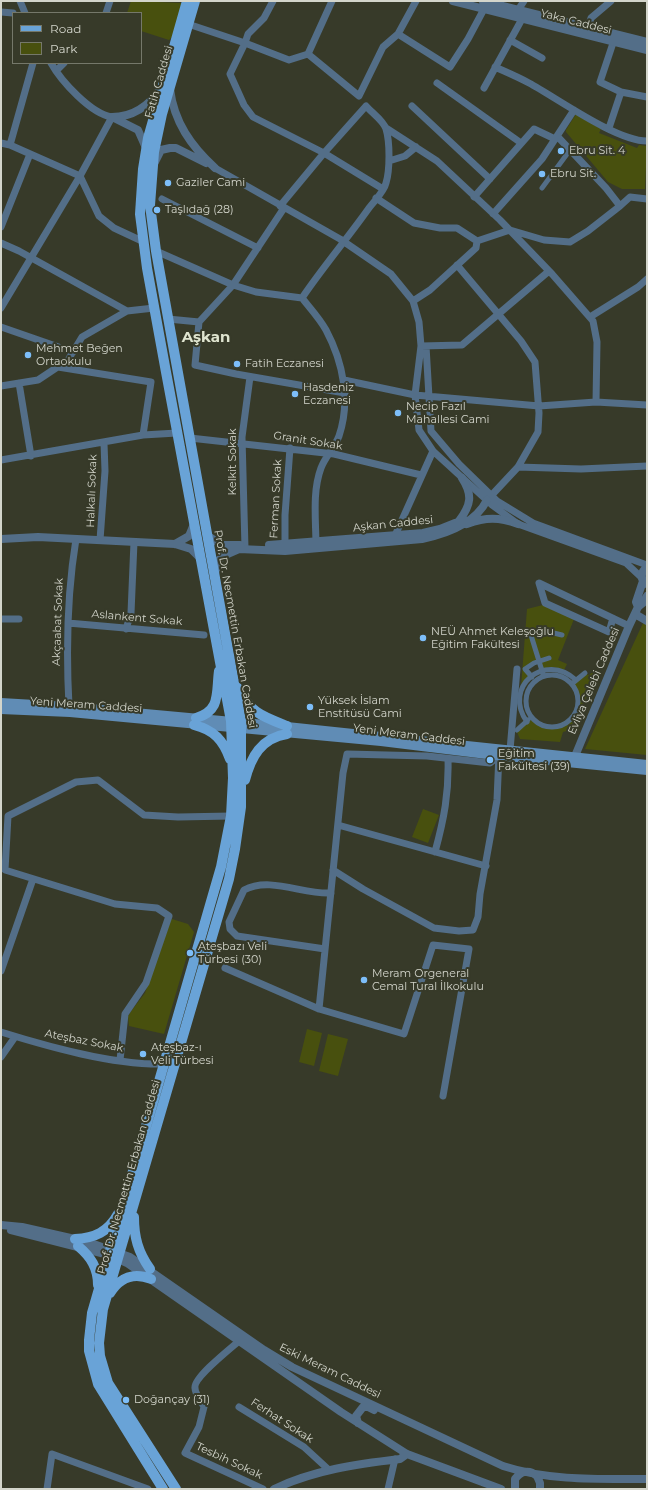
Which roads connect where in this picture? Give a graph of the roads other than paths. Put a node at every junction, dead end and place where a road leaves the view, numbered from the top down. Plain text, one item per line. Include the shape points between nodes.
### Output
1 (20, 1) edge
2 (110, 1) edge
3 (187, 1) edge
4 (195, 1) edge
5 (273, 1) edge
6 (332, 1) edge
7 (416, 1) edge
8 (453, 1) edge
9 (524, 1) edge
10 (611, 1) edge
11 (484, 5) edge
12 (518, 10) junction
13 (1, 12) edge
14 (25, 12) edge
15 (106, 12) edge
16 (12, 13) edge
17 (522, 19) junction
18 (188, 24) junction
19 (588, 28) junction
20 (398, 34) junction
21 (510, 40) junction
22 (613, 42) junction
23 (647, 42) edge
24 (245, 43) junction
25 (647, 50) edge
26 (308, 54) junction
27 (542, 58) dead end
28 (33, 64) edge
29 (52, 64) edge
30 (63, 64) edge
31 (495, 67) junction
32 (56, 71) junction
33 (437, 83) dead end
34 (166, 86) junction
35 (484, 88) dead end
36 (621, 92) junction
37 (359, 96) junction
38 (647, 96) edge
39 (366, 106) junction
40 (412, 106) dead end
41 (574, 110) junction
42 (112, 117) junction
43 (386, 128) junction
44 (609, 128) junction
45 (556, 138) junction
46 (647, 141) edge
47 (1, 143) edge
48 (521, 143) junction
49 (10, 145) junction
50 (416, 147) junction
51 (146, 148) junction
52 (570, 150) junction
53 (30, 154) junction
54 (324, 154) junction
55 (389, 161) junction
56 (215, 168) junction
57 (147, 169) junction
58 (80, 176) junction
59 (490, 178) junction
60 (542, 188) dead end
61 (383, 189) junction
62 (474, 197) junction
63 (376, 198) junction
64 (162, 199) dead end
65 (647, 199) edge
66 (620, 206) junction
67 (282, 207) junction
68 (492, 214) junction
69 (1, 227) edge
70 (510, 230) junction
71 (477, 241) junction
72 (144, 242) junction
73 (344, 242) junction
74 (1, 243) edge
75 (258, 248) junction
76 (156, 251) junction
77 (30, 257) junction
78 (457, 265) junction
79 (549, 271) junction
80 (647, 279) edge
81 (234, 285) junction
82 (302, 298) junction
83 (413, 301) junction
84 (1, 308) edge
85 (154, 308) junction
86 (127, 311) junction
87 (498, 314) junction
88 (590, 317) junction
89 (168, 319) junction
90 (199, 322) junction
91 (1, 326) edge
92 (423, 346) junction
93 (73, 352) junction
94 (58, 367) junction
95 (250, 377) junction
96 (344, 380) junction
97 (19, 383) junction
98 (1, 386) edge
99 (345, 393) junction
100 (414, 396) junction
101 (429, 397) junction
102 (596, 402) junction
103 (647, 405) edge
104 (539, 406) junction
105 (177, 433) junction
106 (143, 436) junction
107 (190, 438) junction
108 (104, 443) junction
109 (243, 443) junction
110 (290, 448) junction
111 (433, 451) junction
112 (330, 454) junction
113 (31, 456) junction
114 (1, 460) edge
115 (647, 466) edge
116 (518, 467) junction
117 (421, 475) junction
118 (462, 478) junction
119 (489, 498) junction
120 (460, 523) junction
121 (194, 524) junction
122 (518, 524) junction
123 (206, 535) junction
124 (1, 539) edge
125 (49, 539) junction
126 (76, 539) junction
127 (393, 539) junction
128 (100, 540) junction
129 (134, 542) junction
130 (1, 544) edge
131 (175, 544) junction
132 (316, 545) junction
133 (245, 546) junction
134 (285, 548) junction
135 (200, 558) junction
136 (647, 566) edge
137 (214, 578) junction
138 (644, 581) edge
139 (647, 596) edge
140 (637, 610) junction
141 (613, 618) junction
142 (1, 619) edge
143 (20, 619) dead end
144 (647, 621) edge
145 (68, 623) junction
146 (629, 626) junction
147 (126, 629) junction
148 (204, 635) dead end
149 (562, 635) dead end
150 (549, 658) dead end
151 (539, 661) junction
152 (220, 663) junction
153 (567, 666) dead end
154 (517, 669) dead end
155 (542, 673) junction
156 (585, 673) dead end
157 (563, 674) junction
158 (531, 676) junction
159 (232, 679) junction
160 (576, 680) junction
161 (535, 681) junction
162 (571, 684) junction
163 (519, 698) junction
164 (526, 698) junction
165 (1, 702) edge
166 (69, 706) junction
167 (1, 710) edge
168 (532, 717) junction
169 (195, 722) junction
170 (527, 722) junction
171 (236, 725) junction
172 (287, 730) junction
173 (517, 730) dead end
174 (510, 750) junction
175 (499, 753) junction
176 (448, 759) junction
177 (573, 760) junction
178 (647, 764) edge
179 (232, 766) junction
180 (647, 771) edge
181 (242, 791) junction
182 (231, 816) junction
183 (338, 825) junction
184 (435, 852) junction
185 (486, 866) junction
186 (333, 870) junction
187 (33, 879) junction
188 (331, 893) junction
189 (325, 949) junction
190 (225, 968) dead end
191 (1, 970) edge
192 (319, 1009) junction
193 (1, 1032) edge
194 (15, 1037) junction
195 (1, 1057) edge
196 (120, 1060) junction
197 (163, 1064) junction
198 (443, 1096) dead end
199 (134, 1205) junction
200 (124, 1206) junction
201 (1, 1225) edge
202 (76, 1243) junction
203 (115, 1254) junction
204 (151, 1274) junction
205 (98, 1294) junction
206 (103, 1310) junction
207 (239, 1341) junction
208 (239, 1407) dead end
209 (358, 1423) junction
210 (434, 1434) junction
211 (407, 1454) junction
212 (395, 1460) junction
213 (330, 1470) junction
214 (530, 1472) junction
215 (647, 1479) edge
216 (47, 1489) edge
217 (148, 1489) edge
218 (163, 1489) edge
219 (176, 1489) edge
220 (263, 1489) edge
221 (274, 1489) edge
222 (388, 1489) edge
223 (501, 1489) edge
224 (515, 1489) edge
225 (540, 1489) edge

1 - 14 street
2 - 15 street
3 - 34 main road, Fatih Caddesi
4 - 18 main road, Fatih Caddesi
5 - 24 street via 264,18 248,34
6 - 26 street
7 - 20 street
8 - 11 street, Yaka Caddesi
9 - 12 street
10 - 19 street via 591,18
11 - 12 street, Yaka Caddesi
11 - 17 street, Yaka Caddesi
11 - 20 street via 468,39 450,67
12 - 19 street, Yaka Caddesi
13 - 16 street
17 - 21 street
17 - 22 street, Yaka Caddesi
18 - 24 street
18 - 34 main road, Fatih Caddesi
19 - 23 street, Yaka Caddesi
20 - 37 street via 383,47
21 - 27 street
21 - 31 street
22 - 25 street, Yaka Caddesi
22 - 36 street via 600,82
24 - 26 street via 289,60
24 - 54 street via 230,74 244,105 253,117
26 - 37 street
28 - 49 street
29 - 32 street
30 - 32 street
31 - 35 street
31 - 41 street via 528,82
32 - 42 street via 77,96 98,112
33 - 48 street
34 - 42 street via 139,111
34 - 51 main road, Fatih Caddesi
34 - 56 street via 184,133
34 - 57 main road, Fatih Caddesi
36 - 38 street
36 - 44 street
37 - 39 street
39 - 43 street
39 - 54 street
40 - 59 street
41 - 44 street
41 - 45 street
42 - 51 street via 138,130
42 - 58 street
43 - 50 street
43 - 55 street
44 - 46 street via 629,138
45 - 48 street via 534,129
45 - 52 street
45 - 68 street via 542,159
47 - 49 street
48 - 59 street
49 - 53 street
50 - 55 street via 405,156
50 - 62 street via 437,161
51 - 57 main road, Fatih Caddesi
52 - 60 street
52 - 66 street
53 - 58 street
53 - 69 street
54 - 61 street
54 - 67 street
55 - 61 street
56 - 57 street via 180,150 170,148 160,152
56 - 67 street
57 - 72 main road, Prof. Dr. Necmettin Erbakan Caddesi via 140,214
57 - 76 main road, Prof. Dr. Necmettin Erbakan Caddesi
58 - 72 street via 99,216 114,228
58 - 77 street
59 - 62 street
61 - 63 street
62 - 68 street
63 - 71 street via 414,223 457,228
63 - 73 street
64 - 75 street
65 - 66 street via 630,197
66 - 70 street via 570,242 544,240
67 - 73 street
67 - 75 street
68 - 70 street
70 - 71 street
70 - 79 street
71 - 78 street via 476,248
72 - 85 main road, Prof. Dr. Necmettin Erbakan Caddesi
73 - 82 street
73 - 83 street via 391,274
74 - 77 street
75 - 81 street
76 - 81 street
76 - 89 main road, Prof. Dr. Necmettin Erbakan Caddesi
77 - 84 street
77 - 86 street
78 - 83 street via 430,290
78 - 87 street
79 - 87 street
79 - 88 street
80 - 88 street
81 - 82 street via 256,292
81 - 90 street
82 - 96 street via 326,330
83 - 92 street
85 - 86 street
85 - 105 main road, Prof. Dr. Necmettin Erbakan Caddesi
86 - 93 street via 82,337
87 - 92 street via 462,345
87 - 104 street via 521,341 534,362
88 - 102 street via 597,342
89 - 90 street
89 - 107 main road, Prof. Dr. Necmettin Erbakan Caddesi
90 - 95 street via 195,365
91 - 93 street
92 - 100 street
92 - 101 street
93 - 94 street via 68,360
94 - 97 street via 38,380
94 - 106 street via 151,382
95 - 99 street
95 - 109 street, Kelkit Sokak
96 - 99 street
96 - 100 street
97 - 98 street
97 - 113 street
99 - 112 street via 344,418 339,437
100 - 101 street
100 - 111 street via 419,430
101 - 104 street
101 - 119 street via 431,431
102 - 103 street
102 - 104 street
104 - 116 street via 538,432
105 - 106 street
105 - 121 main road, Prof. Dr. Necmettin Erbakan Caddesi
106 - 108 street
107 - 109 street, Granit Sokak
107 - 123 main road, Prof. Dr. Necmettin Erbakan Caddesi
108 - 113 street
108 - 128 street, Halkalı Sokak
109 - 110 street, Granit Sokak
109 - 133 street, Kelkit Sokak
110 - 112 street, Granit Sokak
110 - 134 street, Ferman Sokak
111 - 117 street
111 - 118 street
112 - 117 street, Granit Sokak
112 - 132 street via 321,467 316,489
113 - 114 street
115 - 116 street
116 - 119 street
117 - 127 street
118 - 119 street
118 - 120 street via 469,488 470,499
119 - 120 street, Aşkan Caddesi
119 - 122 street
119 - 136 street via 533,523
120 - 122 street via 490,517
120 - 127 street, Aşkan Caddesi
121 - 131 street via 189,536
121 - 135 main road, Prof. Dr. Necmettin Erbakan Caddesi
122 - 138 street via 626,563
123 - 133 street, Aşkan Caddesi via 221,545
123 - 137 main road, Prof. Dr. Necmettin Erbakan Caddesi
124 - 125 street
125 - 126 street
125 - 130 street
126 - 128 street
126 - 145 street, Akçaabat Sokak via 70,571
127 - 132 street, Aşkan Caddesi
128 - 129 street
129 - 131 street
129 - 147 street via 131,613
131 - 135 street via 191,549
132 - 134 street, Aşkan Caddesi
133 - 134 street, Aşkan Caddesi
133 - 137 street, Aşkan Caddesi via 223,556 217,565
135 - 152 main road, Prof. Dr. Necmettin Erbakan Caddesi
136 - 138 street, Evliya Çelebi Caddesi via 643,570
137 - 159 main road, Prof. Dr. Necmettin Erbakan Caddesi
138 - 140 street, Evliya Çelebi Caddesi via 636,602
139 - 140 street, Evliya Çelebi Caddesi
140 - 144 street
140 - 146 street, Evliya Çelebi Caddesi
141 - 141 street via 586,605 539,583 545,603 609,632
141 - 146 street
142 - 143 street
145 - 147 street, Aslankent Sokak
145 - 166 street, Akçaabat Sokak via 66,649
146 - 177 street, Evliya Çelebi Caddesi
147 - 148 street, Aslankent Sokak
149 - 151 street via 545,631 527,633
150 - 151 street
151 - 155 street
151 - 158 street via 524,669
152 - 169 main road via 215,703 209,713
152 - 171 main road, Prof. Dr. Necmettin Erbakan Caddesi
153 - 157 street
154 - 174 street
155 - 157 street
155 - 158 street
155 - 161 street
156 - 160 street
157 - 160 street
157 - 162 street
158 - 161 street
158 - 163 street via 522,688
159 - 171 main road, Prof. Dr. Necmettin Erbakan Caddesi
159 - 172 main road via 254,712
160 - 162 street
161 - 164 street via 530,686
162 - 168 street via 575,690 577,704 570,719 563,724 547,726 538,723
163 - 164 street
163 - 170 street via 522,714
164 - 168 street via 528,711
165 - 166 main road, Yeni Meram Caddesi
166 - 169 main road, Yeni Meram Caddesi
167 - 169 main road, Yeni Meram Caddesi via 70,712
168 - 170 street
169 - 171 main road, Yeni Meram Caddesi
169 - 179 main road via 220,739
170 - 173 street
171 - 172 main road, Yeni Meram Caddesi
171 - 179 main road, Prof. Dr. Necmettin Erbakan Caddesi
171 - 181 main road, Prof. Dr. Necmettin Erbakan Caddesi
172 - 175 main road, Yeni Meram Caddesi
172 - 181 main road via 255,752
174 - 175 main road, Yeni Meram Caddesi
174 - 177 main road, Yeni Meram Caddesi
175 - 176 street via 490,764
175 - 177 main road, Yeni Meram Caddesi
175 - 185 street via 497,800
176 - 183 street via 347,754
176 - 184 street via 448,796
177 - 178 main road, Yeni Meram Caddesi
177 - 180 main road, Yeni Meram Caddesi
179 - 182 main road, Prof. Dr. Necmettin Erbakan Caddesi
181 - 199 main road, Prof. Dr. Necmettin Erbakan Caddesi via 229,879
182 - 187 street via 144,815 98,780 76,782 8,816 5,870
182 - 197 main road, Prof. Dr. Necmettin Erbakan Caddesi via 220,867
183 - 184 street
183 - 186 street
184 - 185 street
185 - 186 street via 478,916 472,930 459,931 434,928
186 - 188 street
187 - 191 street
187 - 196 street via 115,904 157,908 169,916 146,982 125,1014
188 - 189 street
188 - 189 street via 321,894 259,885 244,890 229,922 230,929 237,936
189 - 192 street
190 - 192 street
192 - 198 street via 404,1034 433,945 469,948
193 - 194 street, Ateşbaz Sokak
194 - 195 street
194 - 196 street, Ateşbaz Sokak via 92,1056
196 - 197 street, Ateşbaz Sokak
197 - 200 main road, Prof. Dr. Necmettin Erbakan Caddesi
199 - 203 main road, Prof. Dr. Necmettin Erbakan Caddesi
199 - 204 main road via 136,1242
200 - 202 main road via 106,1230
200 - 203 main road, Prof. Dr. Necmettin Erbakan Caddesi
201 - 202 street, Eski Meram Caddesi via 22,1227
202 - 203 street, Eski Meram Caddesi
202 - 205 main road via 88,1255 96,1269
203 - 204 street, Eski Meram Caddesi
203 - 205 main road, Prof. Dr. Necmettin Erbakan Caddesi
203 - 206 main road, Prof. Dr. Necmettin Erbakan Caddesi
204 - 206 main road via 123,1279 113,1288
204 - 207 street, Eski Meram Caddesi
204 - 210 street, Eski Meram Caddesi via 292,1367
205 - 218 main road, Prof. Dr. Necmettin Erbakan Caddesi via 92,1313 89,1340 94,1373 105,1398
206 - 219 main road, Prof. Dr. Necmettin Erbakan Caddesi via 99,1350 108,1383
207 - 209 street, Eski Meram Caddesi
207 - 220 street, Tesbih Sokak via 195,1383 195,1390 204,1407 199,1427 185,1453
208 - 213 street, Ferhat Sokak via 304,1447
209 - 210 street via 356,1416 359,1411 363,1407 368,1407 414,1429
209 - 211 street, Eski Meram Caddesi
210 - 214 street, Eski Meram Caddesi via 503,1466
211 - 212 street
211 - 223 street, Eski Meram Caddesi
212 - 213 street
212 - 222 street
213 - 221 street
214 - 215 street, Eski Meram Caddesi via 574,1478
214 - 224 street via 518,1475 514,1483
214 - 225 street via 539,1479
216 - 217 street via 52,1454

